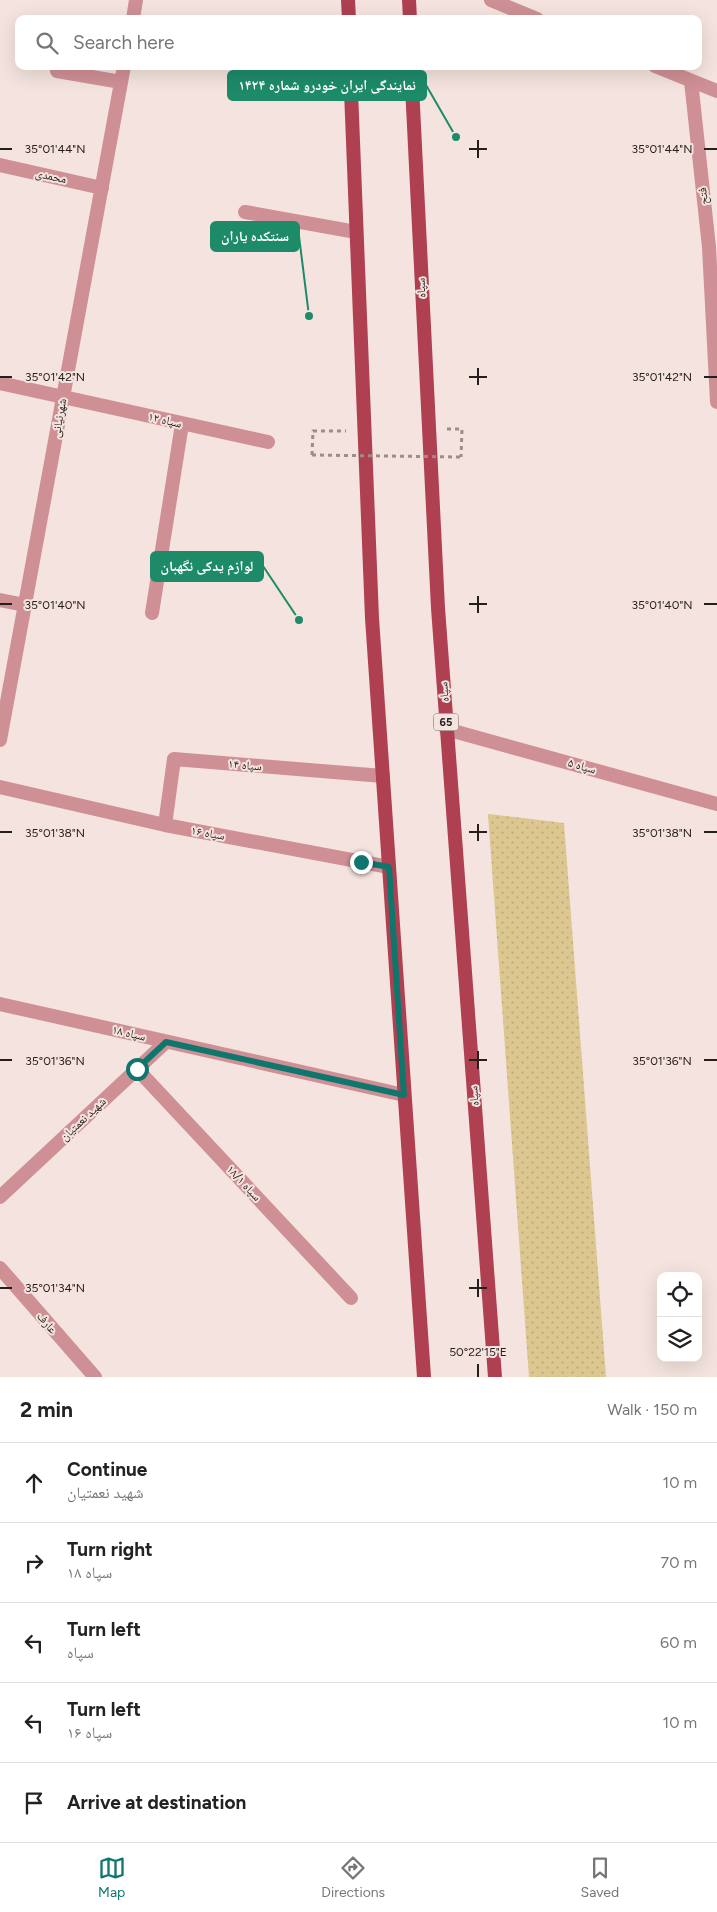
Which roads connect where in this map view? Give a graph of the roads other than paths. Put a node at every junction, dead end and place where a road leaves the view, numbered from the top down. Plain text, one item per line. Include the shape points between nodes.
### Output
1 (136, 0) edge
2 (348, 0) edge
3 (409, 0) edge
4 (491, 0) edge
5 (134, 15) edge
6 (349, 15) edge
7 (410, 15) edge
8 (527, 15) edge
9 (123, 70) edge
10 (350, 70) edge
11 (411, 70) edge
12 (665, 70) edge
13 (57, 71) dead end
14 (691, 81) junction
15 (121, 82) junction
16 (717, 91) edge
17 (0, 165) edge
18 (102, 188) junction
19 (245, 212) dead end
20 (356, 232) junction
21 (713, 247) edge
22 (0, 383) edge
23 (63, 396) junction
24 (717, 402) edge
25 (182, 424) junction
26 (268, 442) dead end
27 (0, 600) edge
28 (25, 605) junction
29 (152, 613) dead end
30 (446, 729) junction
31 (0, 740) edge
32 (383, 776) junction
33 (0, 787) edge
34 (717, 804) edge
35 (165, 826) junction
36 (389, 867) junction
37 (0, 1004) edge
38 (166, 1042) junction
39 (137, 1069) junction
40 (404, 1095) junction
41 (0, 1197) edge
42 (0, 1268) edge
43 (351, 1298) dead end
44 (95, 1377) edge
45 (424, 1377) edge
46 (495, 1377) edge

1 - 5 street
2 - 6 main road
3 - 7 main road
4 - 8 street
9 - 15 street, شهرنیانی
10 - 20 main road
11 - 30 main road, سپاه / 65
12 - 14 street
13 - 15 street
14 - 16 street
14 - 21 street, فتح
15 - 18 street, شهرنیانی
17 - 18 street, محمدی
18 - 23 street, شهرنیانی
19 - 20 street
20 - 32 main road via 372,618
21 - 24 street, فتح
22 - 23 street, سپاه ۱۲
23 - 25 street, سپاه ۱۲
23 - 28 street, شهرنیانی
25 - 26 street, سپاه ۱۲
25 - 29 street
27 - 28 street
28 - 31 street, شهرنیانی
30 - 34 street, سپاه ۵
30 - 46 main road, سپاه / 65
32 - 35 street, سپاه ۱۴ via 174,759
32 - 36 main road
33 - 35 street, سپاه ۱۶
35 - 36 street, سپاه ۱۶
36 - 40 main road
37 - 38 street, سپاه ۱۸
38 - 39 street, شهید نعمتیان
38 - 40 street, سپاه ۱۸
39 - 41 street, شهید نعمتیان
39 - 43 street, سپاه ۱۸/۱
40 - 45 main road
42 - 44 street, عارف

